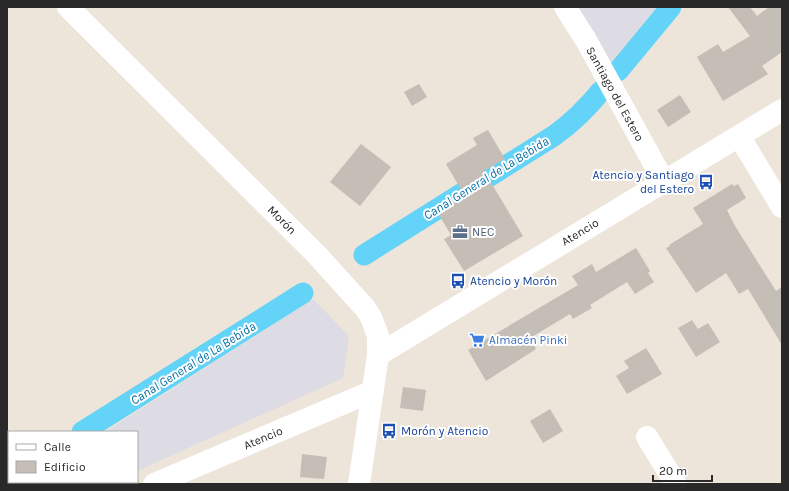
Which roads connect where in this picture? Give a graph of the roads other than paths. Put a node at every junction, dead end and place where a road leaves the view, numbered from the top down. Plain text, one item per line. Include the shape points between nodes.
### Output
1 (68, 7) edge
2 (565, 7) edge
3 (782, 110) edge
4 (739, 136) junction
5 (664, 182) junction
6 (782, 207) edge
7 (378, 355) junction
8 (373, 391) junction
9 (647, 438) dead end
10 (154, 484) edge
11 (359, 484) edge
12 (676, 484) edge

1 - 7 street, Morón via 317,255 359,302 374,324 378,336
2 - 5 street, Santiago del Estero via 586,40
3 - 4 street, Atencio
4 - 5 street, Atencio
4 - 6 street
5 - 7 street, Atencio
7 - 8 street, Morón
8 - 10 street, Atencio
8 - 11 street, Morón
9 - 12 street

